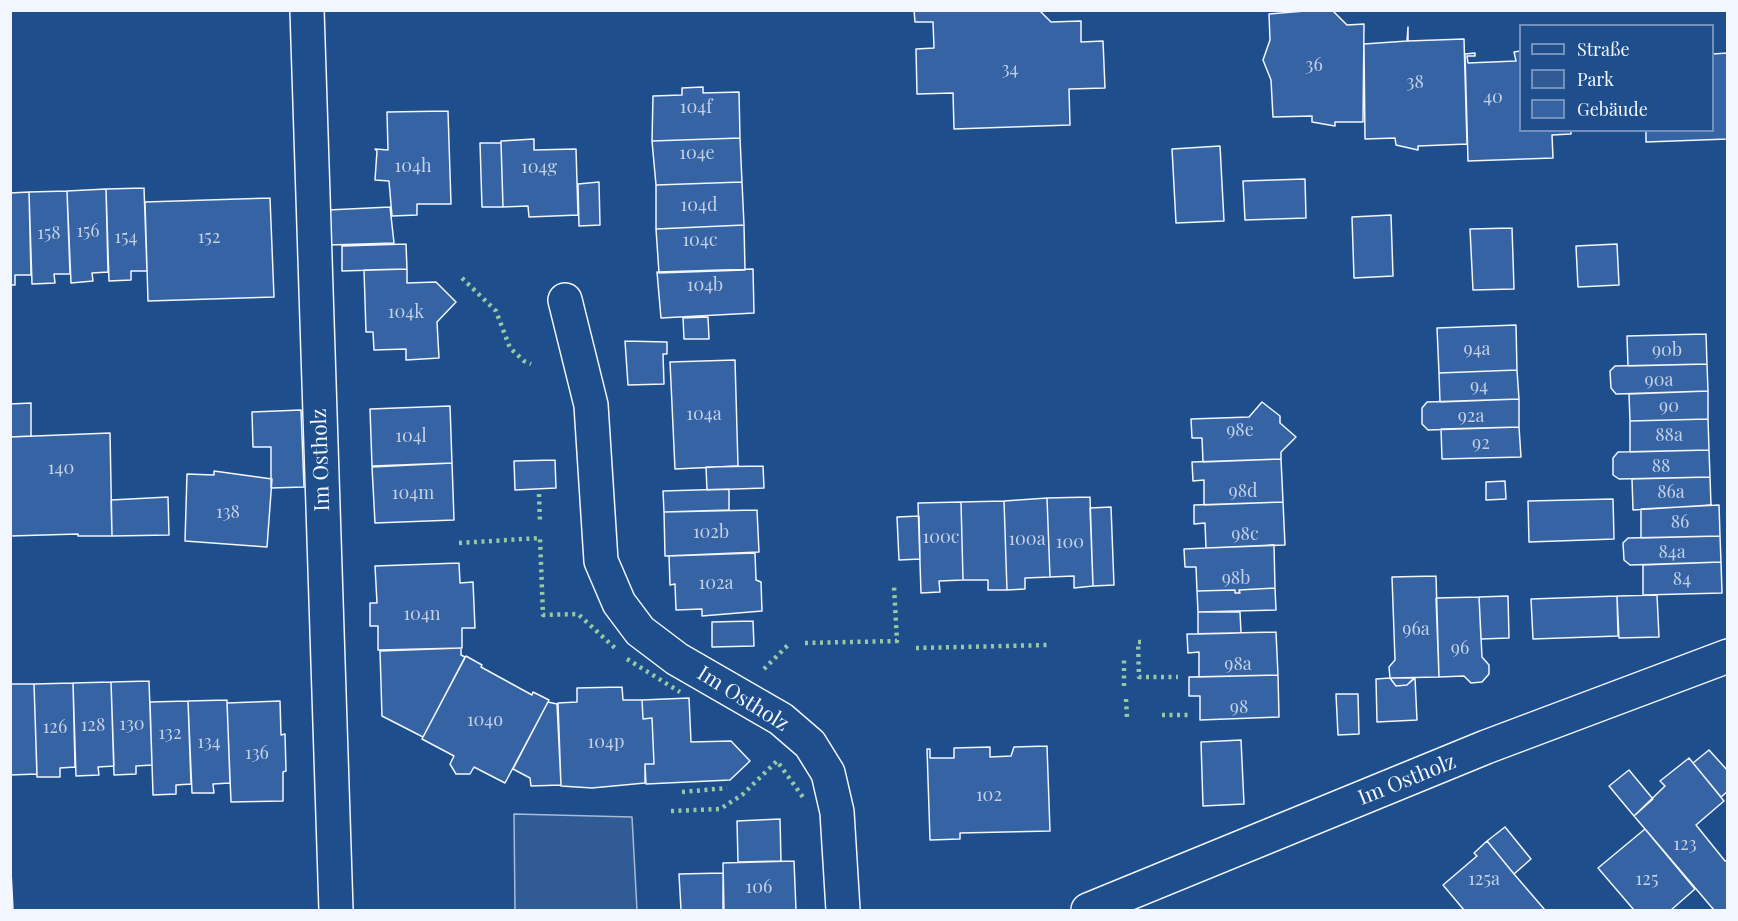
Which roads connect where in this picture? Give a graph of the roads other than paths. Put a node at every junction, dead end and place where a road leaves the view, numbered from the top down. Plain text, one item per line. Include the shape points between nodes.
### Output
1 (307, 10) edge
2 (565, 300) dead end
3 (1728, 656) edge
4 (336, 910) edge
5 (843, 910) edge
6 (1088, 910) edge

1 - 4 street, Im Ostholz
2 - 5 street, Im Ostholz via 591,405 601,561 619,603 640,631 677,659 781,719 810,744 828,773 837,812
3 - 6 street, Im Ostholz via 1486,747

